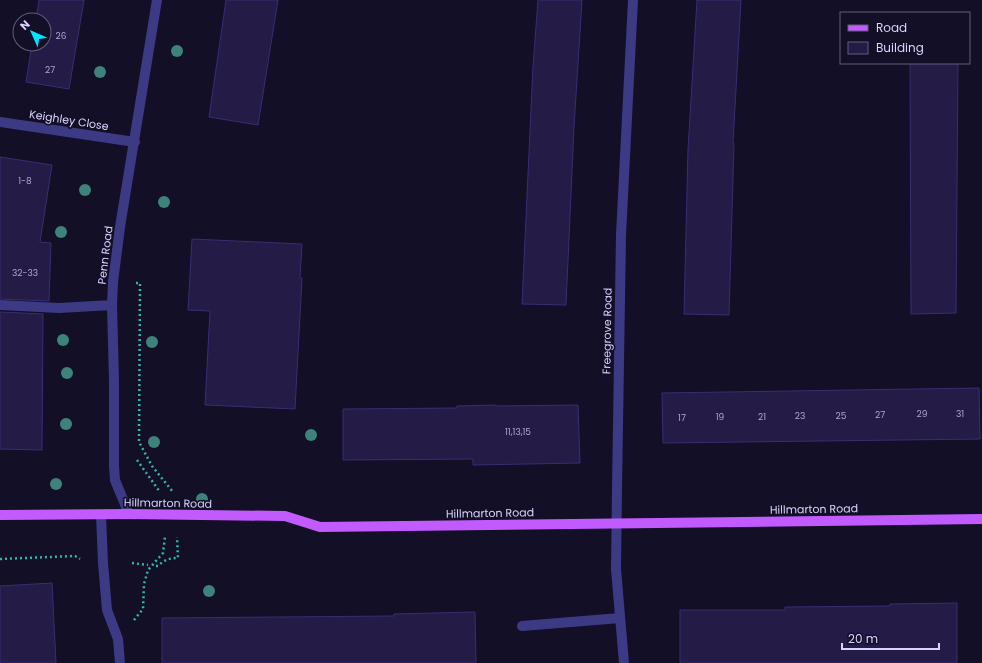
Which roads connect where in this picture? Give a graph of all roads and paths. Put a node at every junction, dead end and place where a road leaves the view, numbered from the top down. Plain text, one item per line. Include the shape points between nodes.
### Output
1 (158, 0) edge
2 (633, 0) edge
3 (0, 122) edge
4 (135, 142) junction
5 (113, 282) junction
6 (0, 305) edge
7 (112, 305) junction
8 (135, 457) dead end
9 (163, 497) dead end
10 (175, 498) dead end
11 (129, 514) junction
12 (101, 515) junction
13 (0, 516) edge
14 (982, 519) edge
15 (616, 523) junction
16 (165, 532) dead end
17 (177, 532) dead end
18 (0, 559) edge
19 (86, 562) dead end
20 (132, 563) dead end
21 (148, 565) dead end
22 (156, 566) dead end
23 (620, 618) junction
24 (522, 626) dead end
25 (118, 639) junction
26 (120, 663) edge
27 (624, 663) edge

1 - 4 street, Penn Road
2 - 15 street, Freegrove Road via 621,235
3 - 4 street, Keighley Close
4 - 5 street, Penn Road
5 - 7 street, Penn Road
5 - 10 path via 140,283 139,442 150,467 174,492
6 - 7 street via 59,308
7 - 11 street, Penn Road via 115,480
8 - 9 path
11 - 12 main road, Hillmarton Road
11 - 15 main road, Hillmarton Road via 285,516 320,528
12 - 13 main road, Hillmarton Road
12 - 25 street via 107,610
14 - 15 main road, Hillmarton Road
15 - 23 street, Freegrove Road
16 - 25 path via 165,550 148,570 144,584 143,609
17 - 22 path via 178,558 169,558
18 - 19 path via 75,556
20 - 21 path
23 - 24 street
23 - 27 street, Freegrove Road
25 - 26 street

